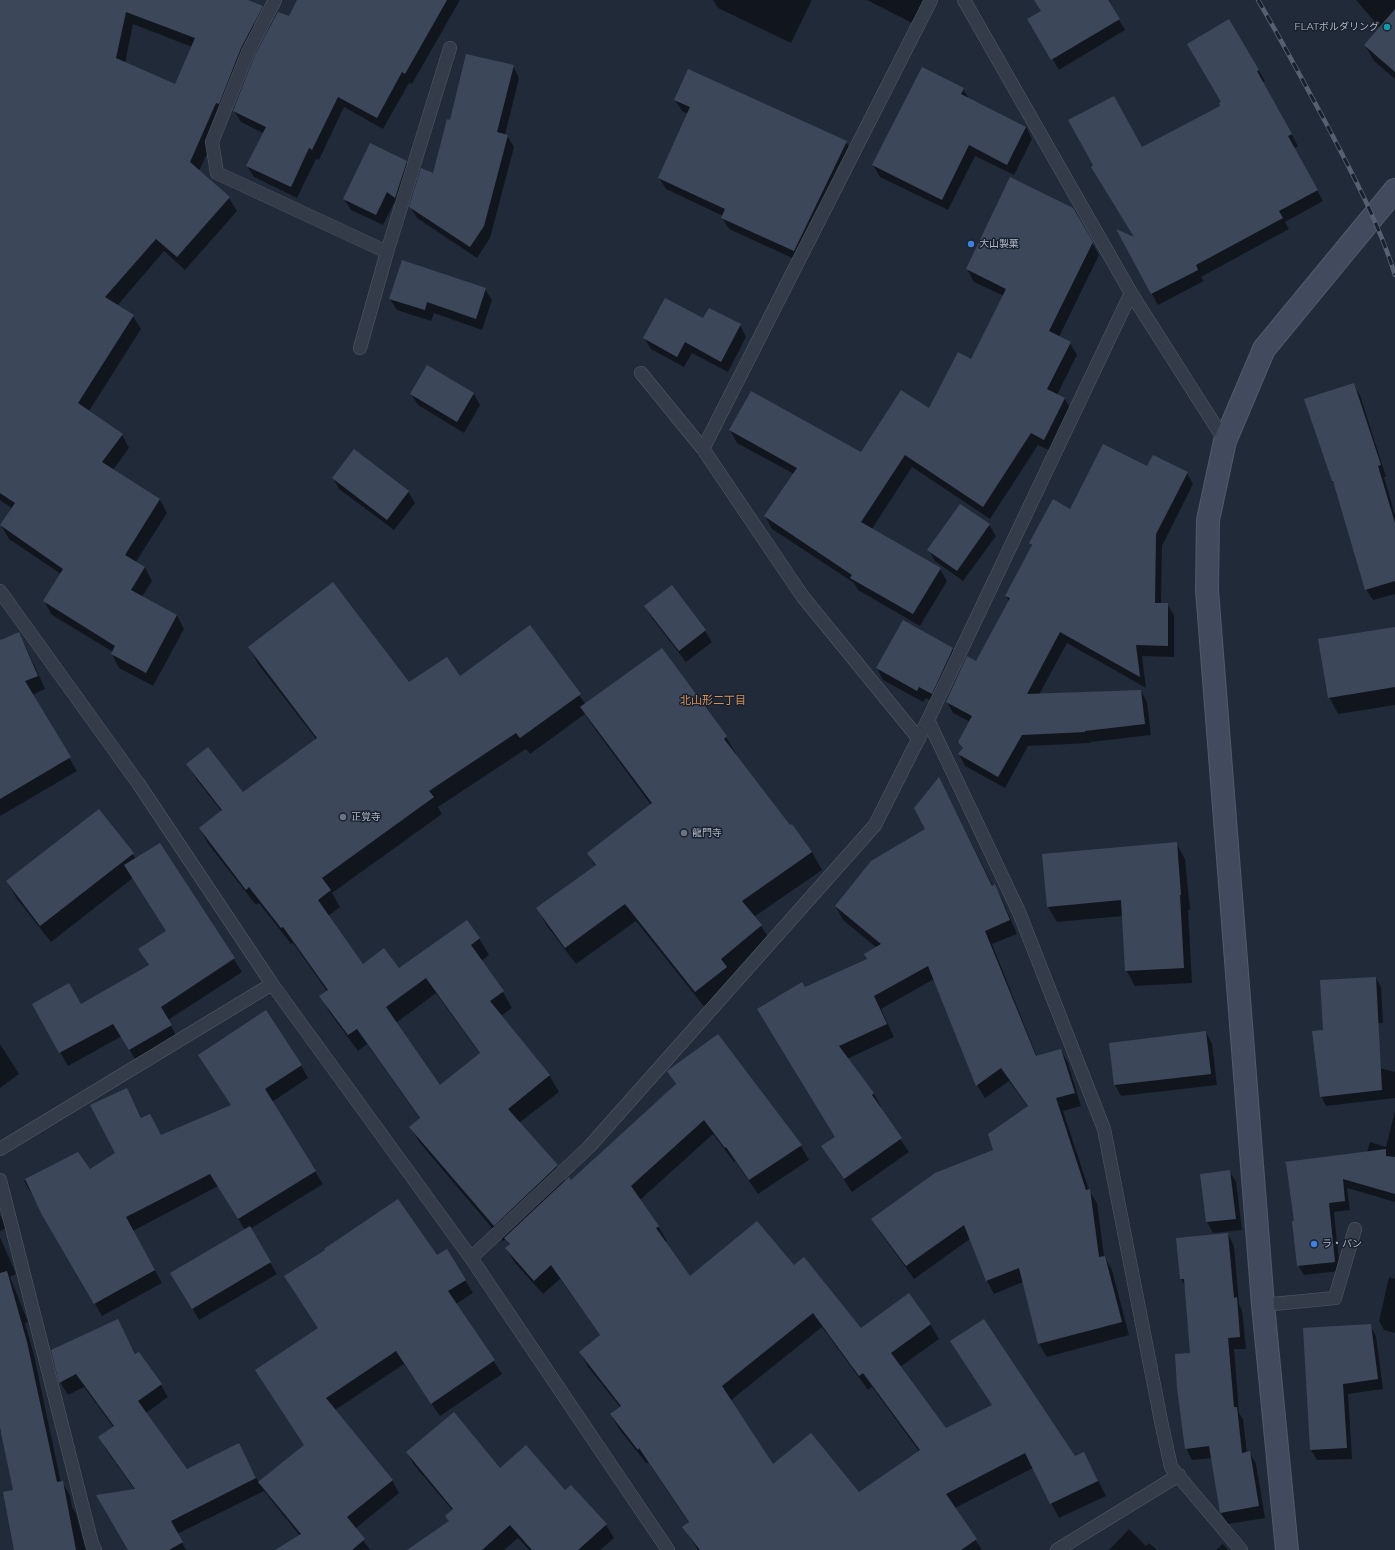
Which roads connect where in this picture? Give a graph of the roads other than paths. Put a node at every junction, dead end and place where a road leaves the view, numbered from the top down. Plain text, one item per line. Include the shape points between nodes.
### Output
1 (275, 0) edge
2 (931, 0) edge
3 (964, 0) edge
4 (450, 48) dead end
5 (1395, 190) edge
6 (387, 252) junction
7 (1131, 293) junction
8 (360, 348) dead end
9 (641, 373) dead end
10 (1225, 441) junction
11 (703, 449) junction
12 (0, 591) edge
13 (928, 720) junction
14 (919, 739) junction
15 (272, 984) junction
16 (0, 1149) edge
17 (0, 1180) edge
18 (1354, 1229) dead end
19 (471, 1258) junction
20 (1263, 1305) junction
21 (1179, 1475) junction
22 (95, 1550) edge
23 (668, 1550) edge
24 (1057, 1550) edge
25 (1241, 1550) edge
26 (1287, 1550) edge

1 - 6 lane via 248,52 212,142 217,173
2 - 11 lane
3 - 7 lane
4 - 6 lane
5 - 10 street via 1264,349
6 - 8 lane
7 - 10 lane
7 - 13 lane
9 - 11 lane
10 - 20 street via 1208,520 1207,590
11 - 14 lane via 802,597
12 - 15 lane via 138,783
13 - 14 lane
13 - 21 lane via 1019,912 1104,1129 1162,1426 1171,1467
14 - 19 lane via 875,825 589,1147
15 - 16 lane
15 - 19 lane
17 - 22 lane
18 - 20 lane via 1335,1298
19 - 23 lane
20 - 26 street
21 - 24 lane
21 - 25 lane

